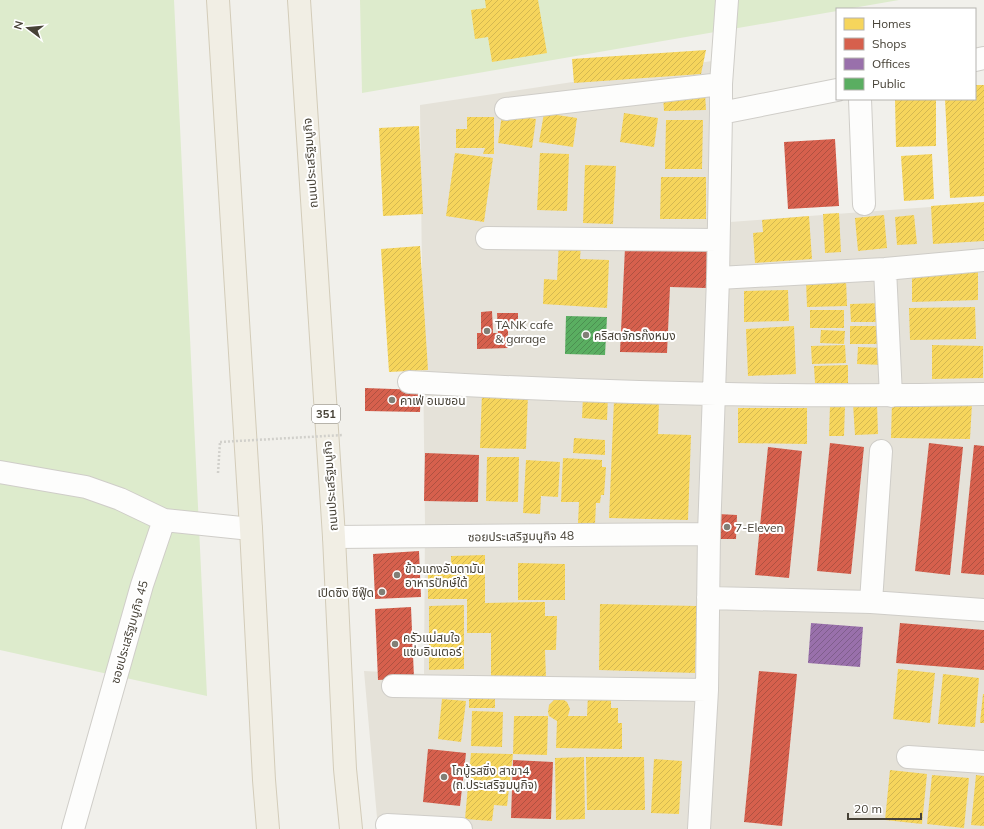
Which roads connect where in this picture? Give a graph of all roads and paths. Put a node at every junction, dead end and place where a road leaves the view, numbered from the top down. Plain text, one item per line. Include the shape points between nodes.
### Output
1 (218, 0) edge
2 (299, 0) edge
3 (726, 0) edge
4 (721, 84) junction
5 (836, 90) edge
6 (860, 100) edge
7 (506, 109) dead end
8 (721, 113) junction
9 (864, 204) dead end
10 (487, 238) dead end
11 (718, 240) junction
12 (984, 260) edge
13 (885, 269) junction
14 (718, 278) junction
15 (409, 382) dead end
16 (984, 394) edge
17 (715, 395) junction
18 (891, 396) junction
19 (343, 435) dead end
20 (881, 451) dead end
21 (0, 472) edge
22 (218, 473) dead end
23 (164, 520) junction
24 (251, 529) junction
25 (709, 534) junction
26 (334, 537) junction
27 (708, 598) junction
28 (871, 602) junction
29 (984, 610) edge
30 (393, 686) dead end
31 (707, 690) junction
32 (908, 756) dead end
33 (984, 762) edge
34 (387, 825) dead end
35 (73, 829) edge
36 (268, 829) edge
37 (351, 829) edge
38 (461, 829) edge
39 (699, 829) edge

1 - 24 main road
2 - 26 main road, ถนนประเสริฐมนูกิจ / 351
3 - 4 street
4 - 7 street
4 - 8 street
5 - 8 street
6 - 9 street
8 - 11 street
10 - 11 street
11 - 14 street
12 - 13 street
13 - 14 street
13 - 18 street
14 - 17 street
15 - 17 street
16 - 18 street
17 - 18 street
17 - 25 street
19 - 22 path, bridge via 220,442
20 - 28 street
21 - 23 street via 86,487 120,499
23 - 24 street
23 - 35 street, ซอยประเสริฐมนูกิจ 45 via 142,585
24 - 36 main road
25 - 26 street, ซอยประเสริฐมนูกิจ 48
25 - 27 street
26 - 37 main road, ถนนประเสริฐมนูกิจ / 351 via 345,769
27 - 28 street
27 - 31 street
28 - 29 street
30 - 31 street
31 - 39 street
32 - 33 street
34 - 38 street

